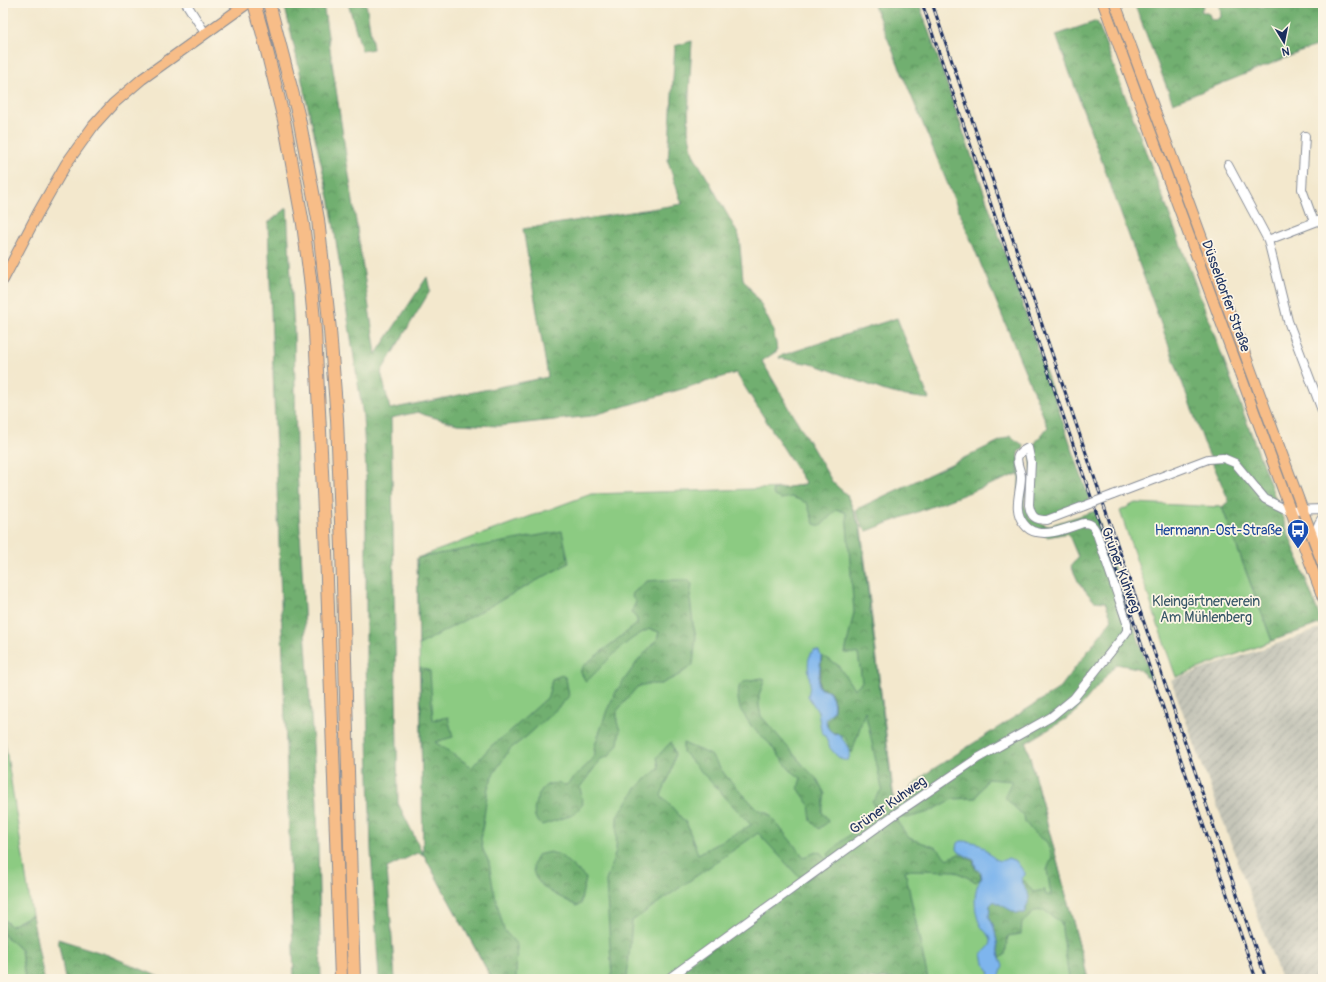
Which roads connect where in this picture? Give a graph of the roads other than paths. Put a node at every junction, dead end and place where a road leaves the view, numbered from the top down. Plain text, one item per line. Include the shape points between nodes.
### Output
1 (186, 3) edge
2 (269, 3) edge
3 (1103, 3) edge
4 (1115, 3) edge
5 (248, 4) edge
6 (205, 33) junction
7 (1305, 136) dead end
8 (1228, 165) dead end
9 (1323, 219) edge
10 (1314, 222) junction
11 (1268, 240) junction
12 (3, 280) edge
13 (1323, 413) edge
14 (1323, 509) edge
15 (1291, 510) junction
16 (1303, 510) junction
17 (1323, 517) edge
18 (1316, 546) junction
19 (1323, 565) edge
20 (1323, 598) edge
21 (341, 979) edge
22 (354, 979) edge
23 (668, 979) edge

1 - 6 street
2 - 22 highway via 299,118 318,219 330,330 337,419
3 - 15 main road, Düsseldorfer Straße
4 - 16 main road, Düsseldorfer Straße
5 - 6 main road
5 - 21 highway via 262,31 284,120 303,224 316,331
6 - 12 main road via 127,91 94,125 59,176
7 - 10 street via 1302,189
8 - 11 street
9 - 10 street
10 - 11 street
11 - 13 street via 1288,321
14 - 16 street
15 - 16 street
15 - 20 main road, Düsseldorfer Straße
15 - 23 street, Grüner Kuhweg, bridge via 1265,499 1235,463 1223,458 1208,459 1047,520 1040,520 1030,513 1031,457 1028,448 1020,454 1017,461 1022,476 1017,507 1021,520 1030,530 1042,533 1084,523 1092,525 1127,623 1125,634 1080,692 1051,717 978,758 894,815
16 - 18 main road, Düsseldorfer Straße
17 - 18 street via 1318,523
18 - 19 main road, Düsseldorfer Straße

